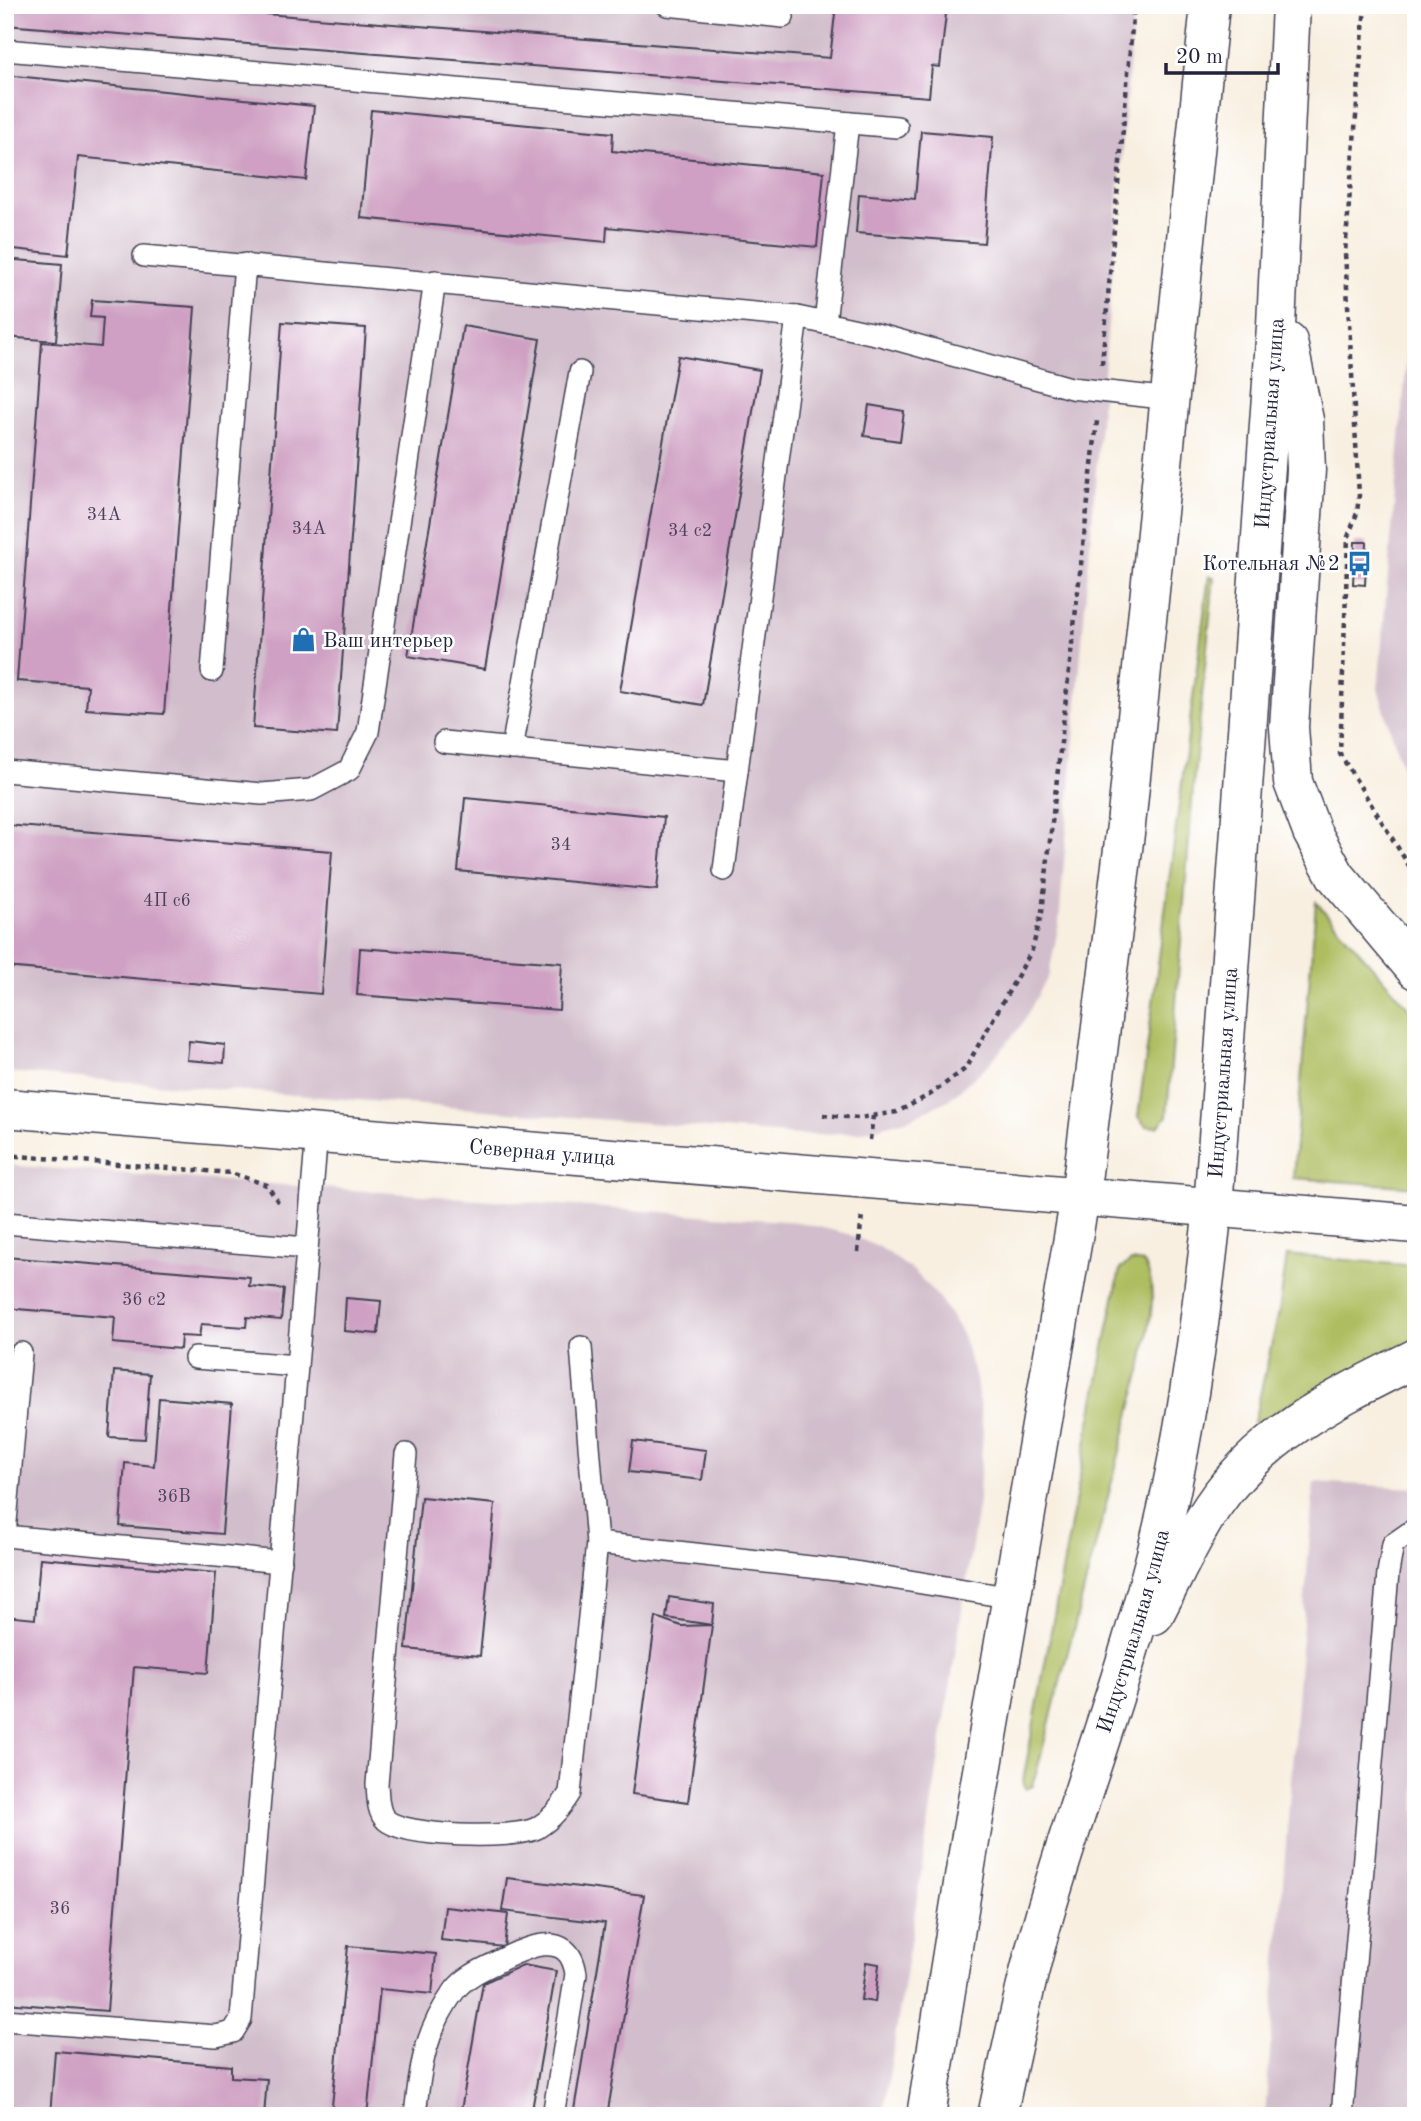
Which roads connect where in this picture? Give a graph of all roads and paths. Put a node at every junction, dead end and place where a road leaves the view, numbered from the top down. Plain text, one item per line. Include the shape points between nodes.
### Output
1 (667, 5) edge
2 (1134, 5) edge
3 (1210, 5) edge
4 (1291, 5) edge
5 (1365, 5) edge
6 (783, 17) dead end
7 (5, 50) edge
8 (848, 123) junction
9 (898, 127) dead end
10 (144, 256) dead end
11 (245, 264) junction
12 (435, 281) junction
13 (1278, 294) junction
14 (797, 317) junction
15 (825, 323) junction
16 (580, 372) dead end
17 (1100, 393) junction
18 (1172, 399) junction
19 (212, 671) dead end
20 (444, 742) dead end
21 (512, 749) junction
22 (5, 771) edge
23 (737, 771) junction
24 (724, 870) dead end
25 (1416, 877) edge
26 (1416, 970) edge
27 (5, 1108) edge
28 (823, 1115) dead end
29 (317, 1133) junction
30 (5, 1155) edge
31 (1080, 1197) junction
32 (1213, 1208) junction
33 (5, 1223) edge
34 (1416, 1224) edge
35 (284, 1247) junction
36 (307, 1248) junction
37 (581, 1347) dead end
38 (21, 1353) dead end
39 (1416, 1357) edge
40 (195, 1358) dead end
41 (298, 1366) junction
42 (406, 1454) dead end
43 (1416, 1528) edge
44 (5, 1535) edge
45 (597, 1543) junction
46 (281, 1562) junction
47 (1013, 1598) junction
48 (1123, 1672) junction
49 (5, 2020) edge
50 (415, 2116) edge
51 (553, 2116) edge
52 (926, 2116) edge
53 (997, 2116) edge
54 (1342, 2116) edge

1 - 6 lane
2 - 17 path
3 - 18 main road
4 - 13 main road, Индустриальная улица
5 - 25 path via 1345,253 1359,495 1348,537 1340,754
7 - 8 lane
8 - 9 lane
8 - 15 lane
10 - 11 lane
11 - 12 lane
11 - 19 lane
12 - 14 lane
12 - 22 lane via 368,732 349,770 311,790 262,794
13 - 26 main road via 1304,420 1289,727 1293,782 1312,832 1336,876
13 - 32 main road, Индустриальная улица
14 - 15 lane
14 - 23 lane
15 - 17 lane
16 - 21 lane
17 - 18 lane
17 - 28 path via 1042,912 1032,950 965,1069 897,1112 859,1118
18 - 31 main road
20 - 21 lane
21 - 23 lane
23 - 24 lane
27 - 29 main road, Северная улица
29 - 31 main road, Северная улица
29 - 36 lane
30 - 35 path via 231,1173 267,1185 284,1212
31 - 32 main road, Северная улица
31 - 47 main road
32 - 34 main road, Северная улица
32 - 48 main road, Индустриальная улица via 1186,1416 1163,1527
33 - 35 lane
35 - 36 lane
36 - 41 lane
37 - 45 lane
38 - 44 lane
39 - 48 main road via 1321,1405 1278,1434 1241,1468 1212,1508
40 - 41 lane
41 - 46 lane
42 - 45 lane via 377,1784 384,1819 402,1830 503,1837 536,1829 558,1812 570,1793
43 - 54 lane via 1393,1544 1388,1573
44 - 46 lane
45 - 47 lane via 855,1572
46 - 49 lane via 242,2019 233,2032 216,2036
47 - 52 main road
48 - 53 main road, Индустриальная улица via 1046,1910 1018,2011
50 - 51 lane via 426,2039 456,1988 527,1946 540,1944 568,1954 576,1974

